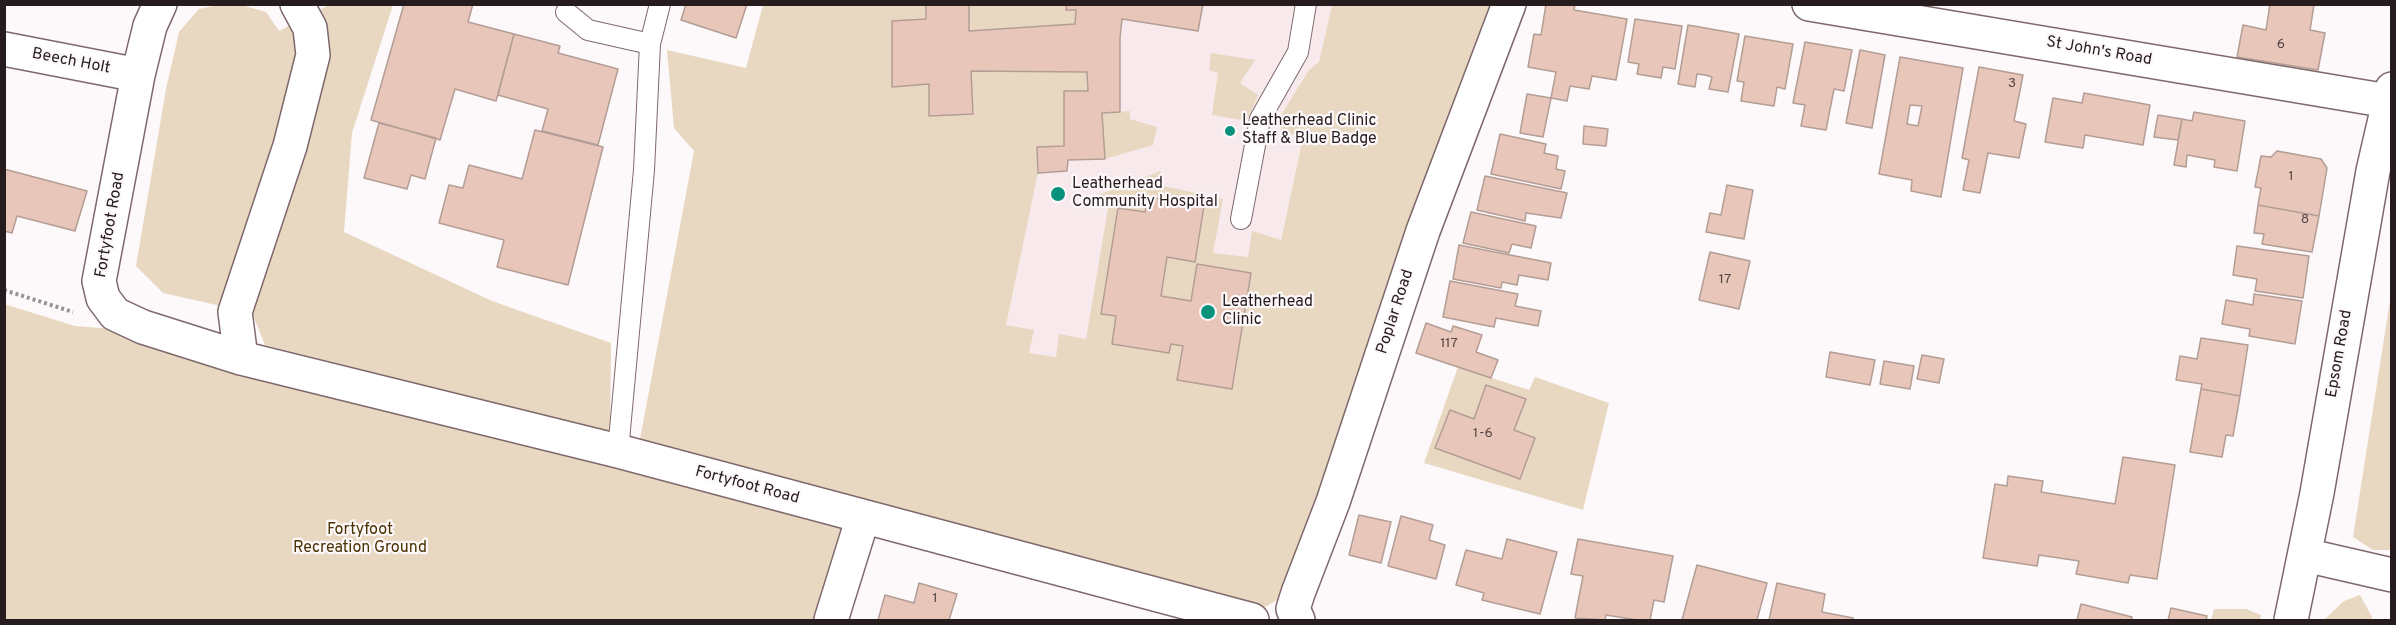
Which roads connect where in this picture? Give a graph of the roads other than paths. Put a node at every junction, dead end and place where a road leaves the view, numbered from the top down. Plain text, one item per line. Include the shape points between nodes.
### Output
1 (160, 4) edge
2 (297, 4) edge
3 (660, 4) edge
4 (1306, 4) edge
5 (1509, 4) edge
6 (1809, 4) edge
7 (566, 12) dead end
8 (650, 44) junction
9 (4, 49) edge
10 (138, 75) junction
11 (2390, 95) edge
12 (1241, 219) dead end
13 (241, 358) junction
14 (618, 451) junction
15 (863, 517) junction
16 (2306, 555) junction
17 (2391, 575) edge
18 (831, 621) edge
19 (1252, 621) edge
20 (1298, 621) edge
21 (2291, 621) edge

1 - 10 street, Fortyfoot Road via 150,26
2 - 13 street via 310,28 313,55 290,146 236,312
3 - 8 lane
4 - 12 lane via 1298,52 1260,119
5 - 20 street, Poplar Road via 1423,231 1333,502 1298,593 1293,609
6 - 11 street, St John's Road
7 - 8 lane via 588,30
8 - 14 lane via 644,170
9 - 10 street, Beech Holt
10 - 13 street, Fortyfoot Road via 99,281 103,298 115,314 143,327
11 - 16 street, Epsom Road via 2362,228
13 - 14 street, Fortyfoot Road
14 - 15 street, Fortyfoot Road
15 - 18 street
15 - 19 street, Fortyfoot Road
16 - 17 street
16 - 21 street, Epsom Road

